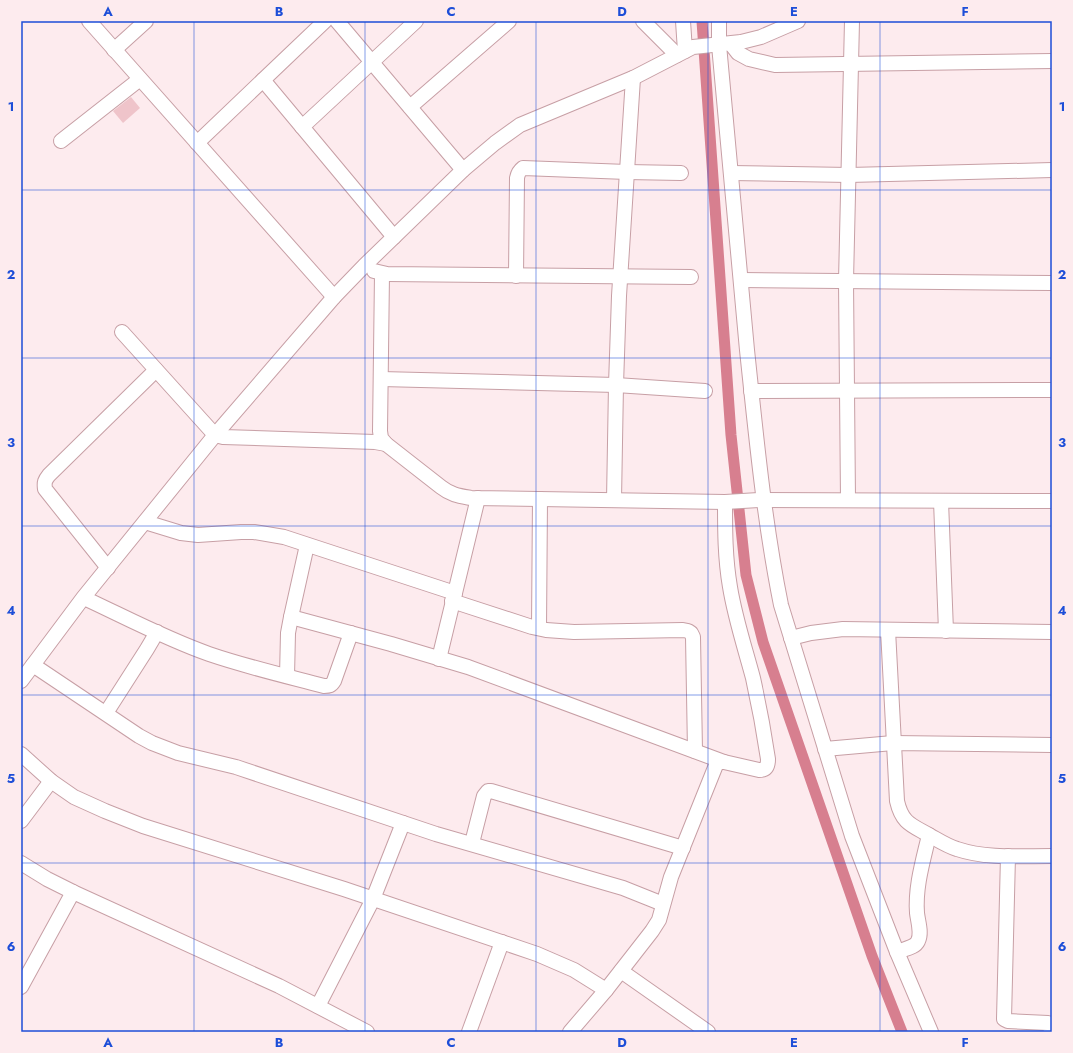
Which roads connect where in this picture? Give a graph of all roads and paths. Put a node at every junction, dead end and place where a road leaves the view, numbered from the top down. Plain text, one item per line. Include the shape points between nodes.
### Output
1 (89, 21) edge
2 (146, 21) edge
3 (325, 21) edge
4 (337, 21) edge
5 (416, 21) edge
6 (509, 21) edge
7 (643, 21) edge
8 (684, 21) edge
9 (719, 21) edge
10 (798, 21) edge
11 (852, 21) edge
12 (721, 45) junction
13 (114, 50) junction
14 (685, 51) junction
15 (1052, 61) edge
16 (372, 62) junction
17 (851, 64) junction
18 (633, 78) junction
19 (140, 79) junction
20 (263, 80) junction
21 (410, 107) junction
22 (302, 127) junction
23 (61, 141) dead end
24 (197, 143) junction
25 (463, 170) junction
26 (1052, 170) edge
27 (627, 172) junction
28 (681, 173) dead end
29 (731, 173) junction
30 (849, 175) junction
31 (394, 237) junction
32 (364, 266) junction
33 (382, 274) junction
34 (516, 276) junction
35 (620, 276) junction
36 (691, 277) dead end
37 (741, 280) junction
38 (846, 281) junction
39 (1052, 283) edge
40 (334, 297) junction
41 (122, 332) dead end
42 (156, 370) junction
43 (381, 379) junction
44 (616, 385) junction
45 (1052, 390) edge
46 (705, 391) dead end
47 (751, 391) junction
48 (847, 391) junction
49 (214, 435) junction
50 (386, 444) junction
51 (478, 498) junction
52 (540, 499) junction
53 (614, 500) junction
54 (761, 500) junction
55 (848, 500) junction
56 (941, 501) junction
57 (1052, 501) edge
58 (727, 502) junction
59 (145, 522) junction
60 (307, 545) junction
61 (108, 568) junction
62 (453, 597) junction
63 (84, 598) junction
64 (291, 617) junction
65 (539, 628) junction
66 (888, 630) junction
67 (946, 631) junction
68 (156, 632) junction
69 (1052, 632) edge
70 (351, 633) junction
71 (791, 638) junction
72 (439, 658) junction
73 (33, 666) junction
74 (287, 676) junction
75 (21, 681) edge
76 (106, 713) junction
77 (893, 743) junction
78 (1052, 745) edge
79 (825, 749) junction
80 (695, 750) junction
81 (21, 754) edge
82 (724, 762) junction
83 (51, 781) junction
84 (21, 821) edge
85 (403, 823) junction
86 (929, 835) junction
87 (472, 844) junction
88 (683, 848) junction
89 (1008, 856) junction
90 (1052, 856) edge
91 (21, 863) edge
92 (72, 892) junction
93 (373, 899) junction
94 (663, 904) junction
95 (502, 942) junction
96 (897, 952) junction
97 (621, 971) junction
98 (21, 987) edge
99 (606, 990) junction
100 (318, 1006) junction
101 (367, 1032) edge
102 (469, 1032) edge
103 (570, 1032) edge
104 (708, 1032) edge
105 (931, 1032) edge
106 (1051, 1032) edge

1 - 13 street
2 - 13 street
3 - 20 street
4 - 16 street
5 - 16 street
6 - 21 street
7 - 14 street
8 - 14 street
9 - 12 street
10 - 12 street via 761,37
11 - 17 street
12 - 14 street
12 - 17 street via 749,59 769,64
12 - 29 street
13 - 19 street
14 - 18 street
15 - 17 street
16 - 21 street
16 - 22 street
17 - 30 street
18 - 25 street via 520,125
18 - 27 street
19 - 23 street
19 - 24 street
20 - 22 street
20 - 24 street
21 - 25 street
22 - 31 street
24 - 40 street
25 - 31 street
26 - 30 street
27 - 28 street
27 - 34 street via 524,168 520,170 517,178
27 - 35 street
29 - 30 street
29 - 37 street
30 - 38 street
31 - 32 street
32 - 33 street
32 - 40 street
33 - 34 street
33 - 43 street
34 - 35 street
35 - 36 street
35 - 44 street
37 - 38 street
37 - 47 street
38 - 39 street
38 - 48 street
40 - 49 street
41 - 42 street
42 - 49 street
42 - 61 street via 49,475 44,484 45,489
43 - 44 street
43 - 50 street via 380,431 381,438
44 - 46 street
44 - 53 street
45 - 48 street
47 - 48 street
47 - 54 street
48 - 55 street
49 - 50 street
49 - 59 street
50 - 51 street via 448,492 462,497
51 - 52 street
51 - 62 street
52 - 53 street
52 - 65 street
53 - 58 street
54 - 55 street
54 - 58 street
54 - 71 street via 781,605
55 - 56 street
56 - 57 street
56 - 67 street
58 - 82 street via 726,559 730,586 753,679 768,764 766,768 759,770
59 - 60 street via 181,533 254,532 284,537
59 - 61 street
60 - 62 street
60 - 64 street
61 - 63 street
62 - 65 street
62 - 72 street
63 - 68 street
63 - 73 street
64 - 70 street
64 - 74 street
65 - 80 street via 574,632 683,630 691,633
66 - 67 street
66 - 71 street via 843,630
66 - 77 street
67 - 69 street
68 - 74 street via 208,653
68 - 76 street via 148,649
70 - 72 street
70 - 74 street via 332,685 324,686
71 - 79 street
72 - 80 street
73 - 75 street
73 - 76 street
76 - 85 street via 164,748 236,767
77 - 78 street
77 - 79 street
77 - 86 street via 899,812 904,820
79 - 96 street via 852,836
80 - 82 street
81 - 83 street
82 - 88 street via 718,763 714,768
83 - 84 street
83 - 93 street via 86,803 143,826
85 - 87 street
85 - 93 street
86 - 89 street via 955,848
86 - 96 street via 917,896 919,939 914,946
87 - 88 street via 484,796 491,791
87 - 94 street via 623,888
88 - 94 street
89 - 90 street
89 - 106 street via 1004,1019 1048,1023
91 - 92 street
92 - 98 street
92 - 100 street
93 - 95 street
93 - 100 street
94 - 97 street via 659,920
95 - 99 street via 574,970
95 - 102 street
96 - 105 street
97 - 99 street
97 - 104 street
99 - 103 street
100 - 101 street

